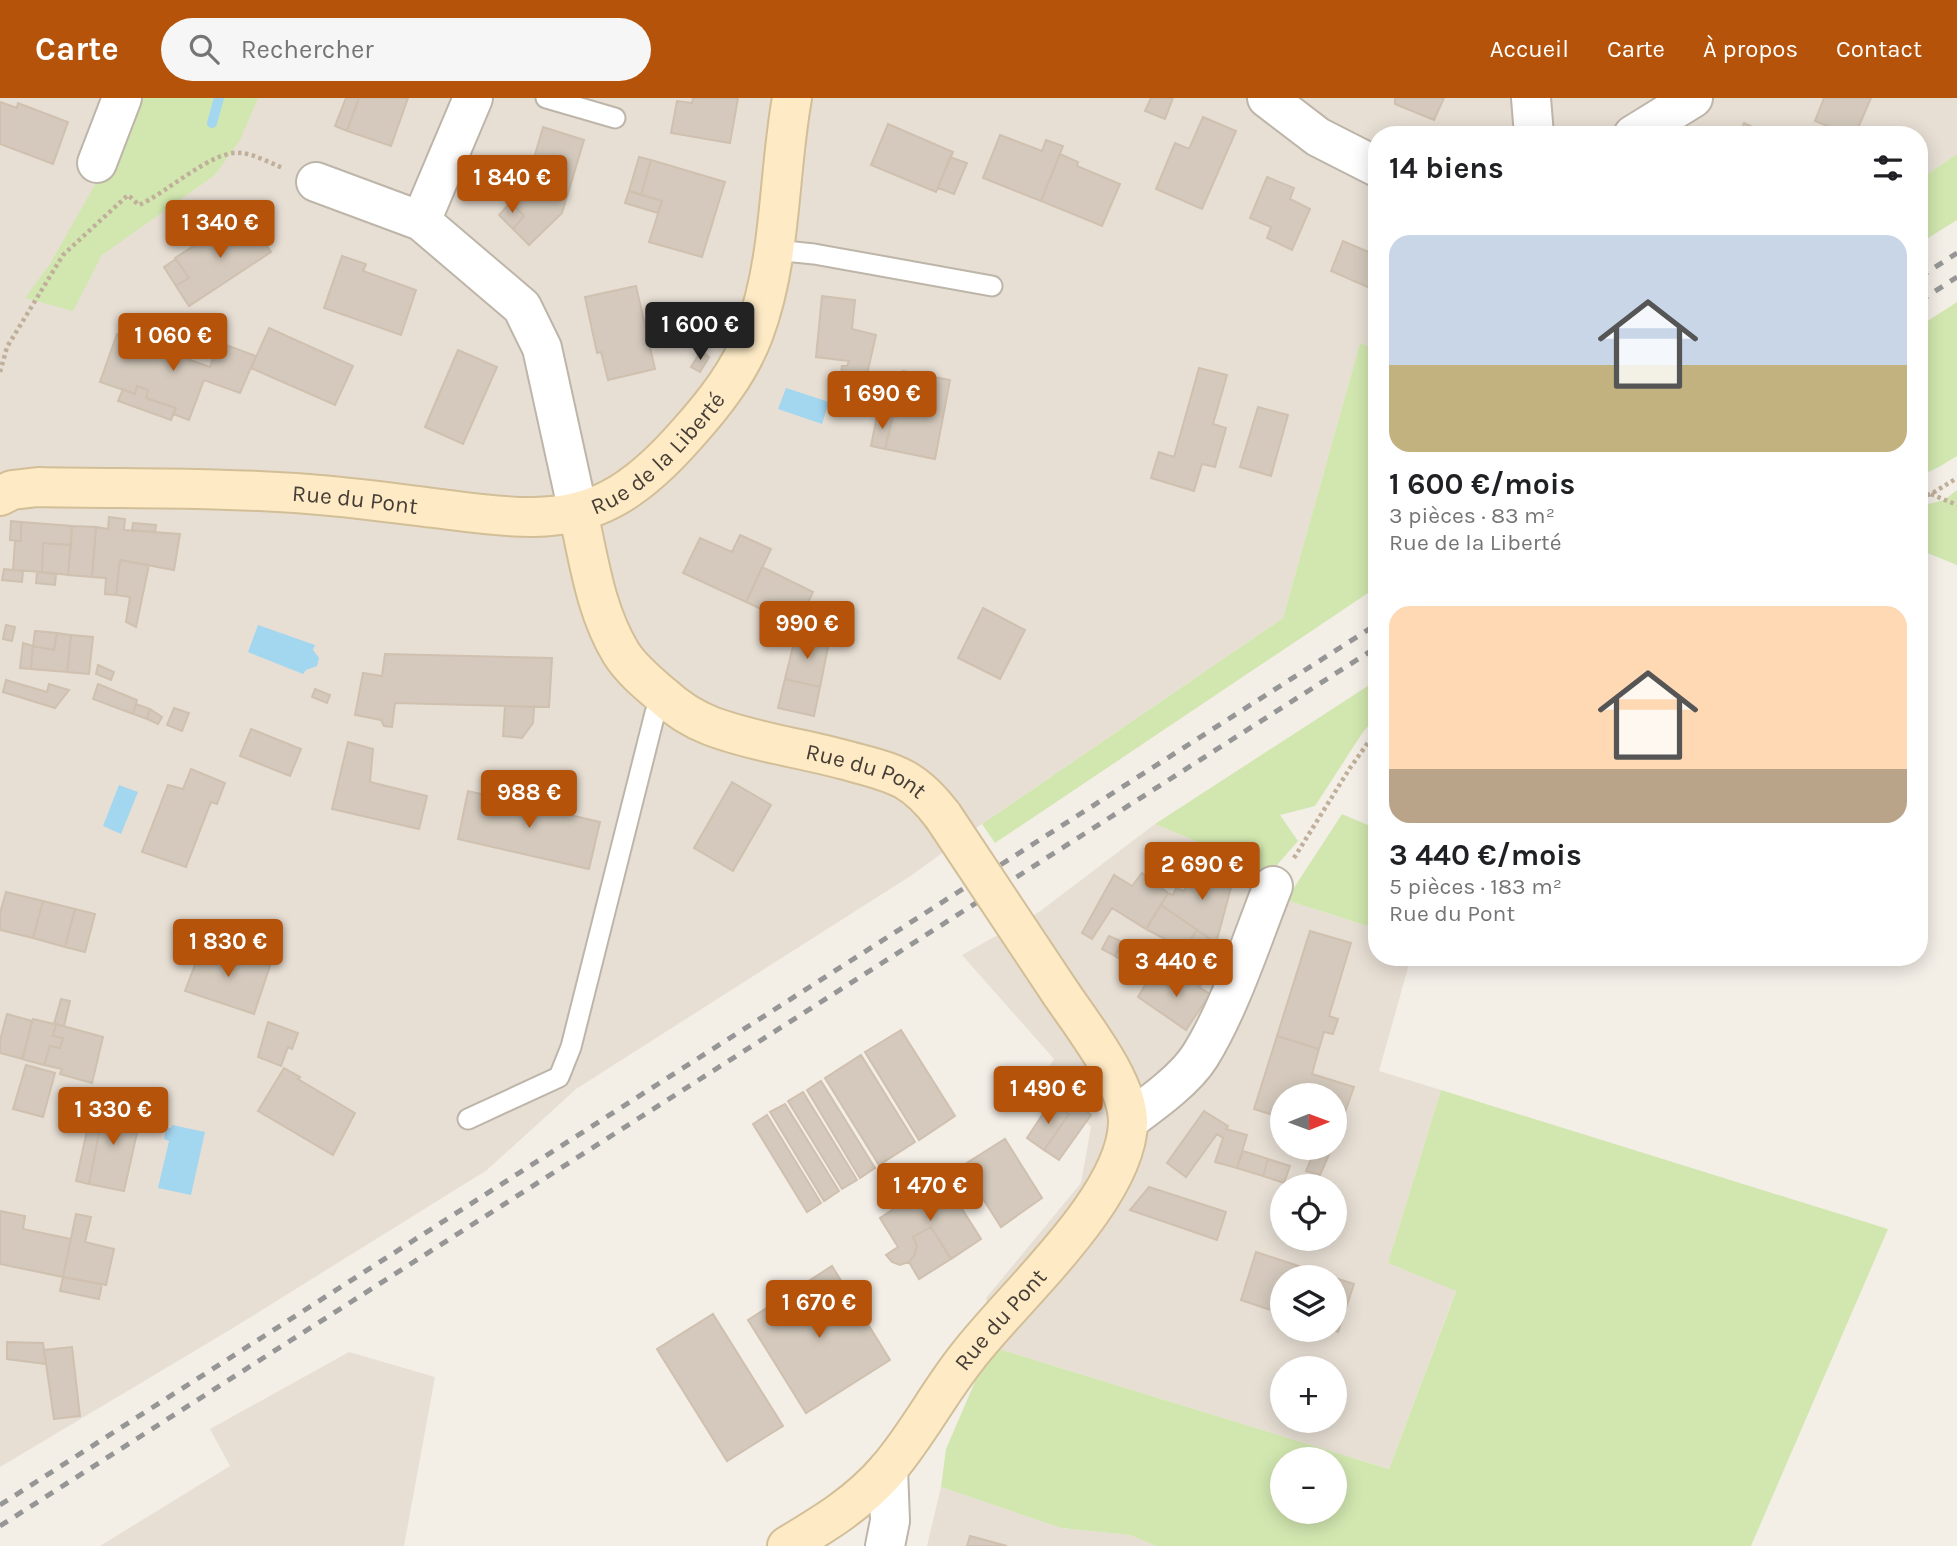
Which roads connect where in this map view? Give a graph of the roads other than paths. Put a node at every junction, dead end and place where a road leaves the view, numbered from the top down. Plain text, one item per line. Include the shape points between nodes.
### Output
1 (122, 98) edge
2 (473, 98) edge
3 (546, 98) edge
4 (792, 98) edge
5 (1267, 98) edge
6 (1531, 98) edge
7 (1693, 98) edge
8 (615, 118) dead end
9 (1533, 126) edge
10 (1648, 126) edge
11 (1368, 162) edge
12 (97, 163) dead end
13 (316, 182) road end
14 (421, 221) junction
15 (775, 250) junction
16 (992, 286) dead end
17 (0, 496) edge
18 (578, 512) junction
19 (664, 697) junction
20 (1273, 886) road end
21 (468, 1119) dead end
22 (1128, 1121) junction
23 (888, 1469) junction
24 (787, 1546) edge
25 (885, 1546) edge

1 - 12 street
2 - 14 street
3 - 8 lane
4 - 15 street, Rue de la Liberté
5 - 11 street via 1318,137
6 - 9 street
7 - 10 street
13 - 14 street
14 - 18 street via 522,307 542,348
15 - 16 lane
15 - 18 street, Rue de la Liberté via 753,334 712,406 640,480 611,499
17 - 18 street, Rue du Pont via 38,487 282,492 506,517
18 - 19 street, Rue du Pont via 605,621 622,655
19 - 21 lane via 655,713 572,1047 559,1077
19 - 22 street, Rue du Pont, bridge via 709,725 864,765 912,782 927,795 1114,1074
20 - 22 street via 1199,1058 1161,1097
22 - 23 street, Rue du Pont via 1118,1165 1085,1220 967,1356
23 - 24 street, Rue du Pont via 842,1513
23 - 25 street via 890,1521

